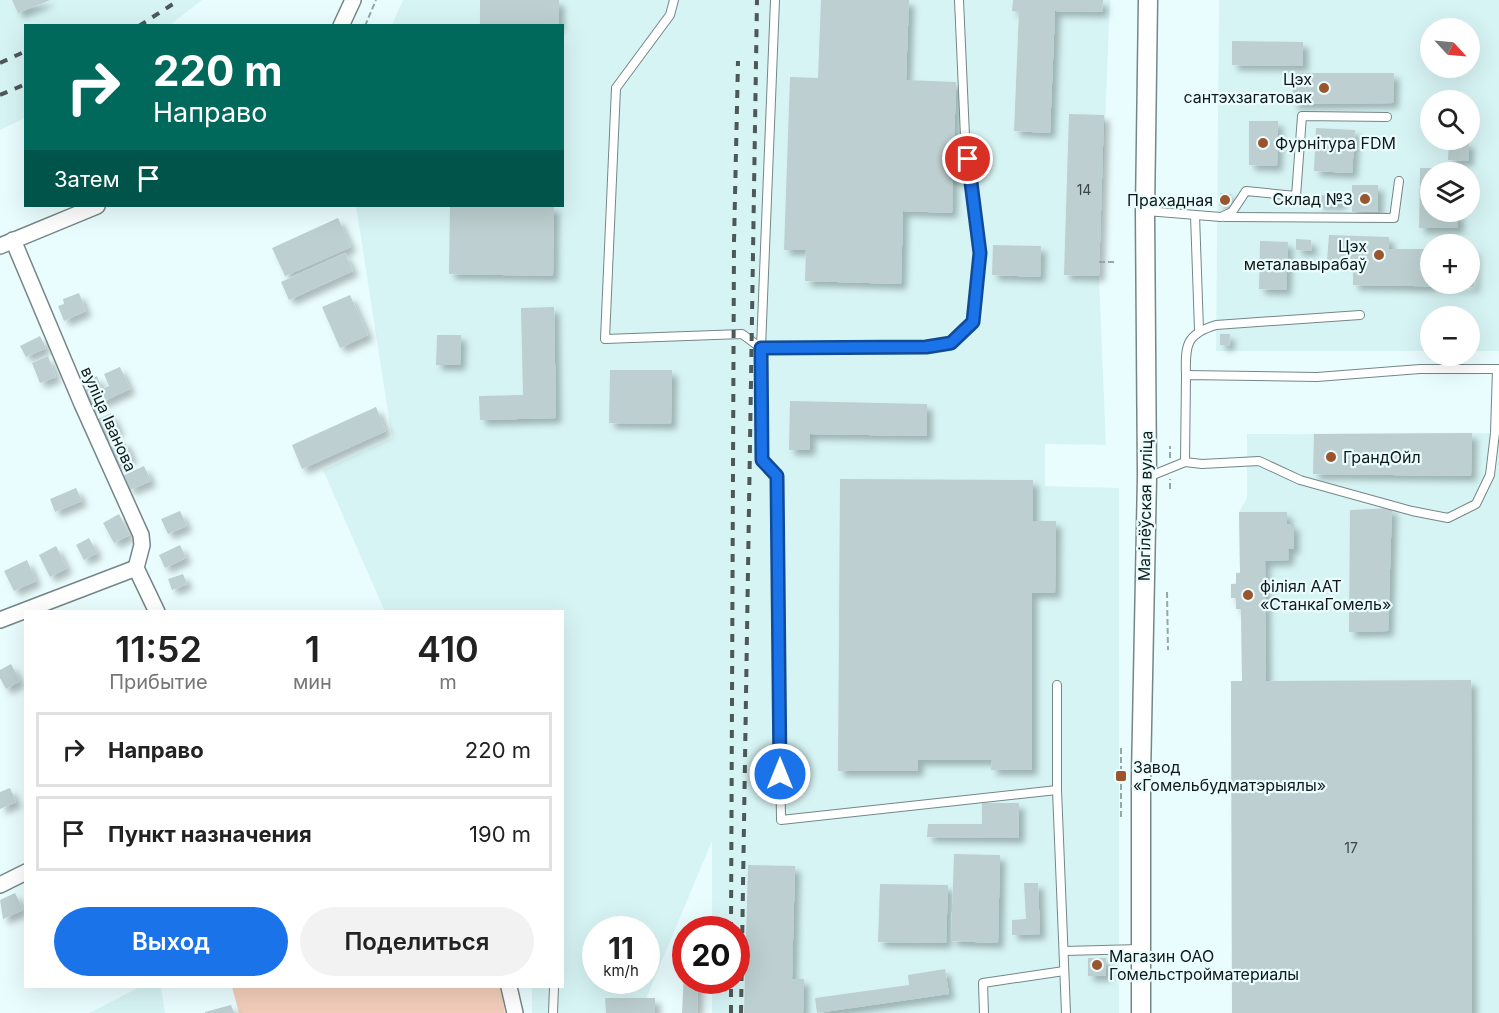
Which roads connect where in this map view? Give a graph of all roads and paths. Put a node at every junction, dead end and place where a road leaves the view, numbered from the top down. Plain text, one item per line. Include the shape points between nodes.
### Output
1 (353, 0) edge
2 (376, 0) edge
3 (674, 0) edge
4 (775, 0) edge
5 (959, 0) edge
6 (1148, 0) edge
7 (342, 24) edge
8 (366, 24) edge
9 (1388, 117) dead end
10 (1399, 182) dead end
11 (95, 207) edge
12 (1145, 211) junction
13 (1195, 215) junction
14 (1221, 217) junction
15 (6, 243) edge
16 (1100, 262) dead end
17 (1117, 262) dead end
18 (1360, 315) dead end
19 (1199, 330) junction
20 (761, 348) junction
21 (1498, 369) edge
22 (1186, 375) junction
23 (1185, 462) junction
24 (1147, 477) junction
25 (136, 568) junction
26 (1167, 592) dead end
27 (26, 610) edge
28 (156, 610) edge
29 (24, 611) edge
30 (0, 620) edge
31 (1168, 650) dead end
32 (1057, 685) dead end
33 (1121, 746) dead end
34 (1058, 790) junction
35 (1121, 817) dead end
36 (24, 873) edge
37 (0, 885) edge
38 (1142, 949) junction
39 (1064, 951) junction
40 (1064, 971) junction
41 (509, 988) edge
42 (554, 988) edge
43 (514, 1013) edge
44 (553, 1013) edge
45 (984, 1013) edge
46 (1066, 1013) edge
47 (1141, 1013) edge

1 - 7 street
2 - 8 path
3 - 20 lane via 670,15 616,88 605,339 742,334
4 - 20 lane
5 - 20 lane via 965,136 980,253 973,322 951,343 926,347
6 - 12 street, Магілёўская вуліца
9 - 14 lane via 1302,116 1296,196 1246,191 1232,212
10 - 14 lane via 1394,219
11 - 15 street
12 - 13 lane
12 - 24 street, Магілёўская вуліца
13 - 14 lane
13 - 19 lane
15 - 25 street, вуліца Іванова via 141,535
16 - 17 path
18 - 19 lane via 1216,325
19 - 22 lane via 1185,352
20 - 34 lane via 762,460 777,476 781,820
21 - 22 lane via 1420,369 1317,377
21 - 23 lane via 1490,475 1476,504 1448,518 1300,480 1259,461
22 - 23 lane
23 - 24 lane
24 - 38 street, Магілёўская вуліца
25 - 27 street
25 - 28 street
26 - 31 path
29 - 30 street
32 - 34 lane
33 - 35 path
34 - 39 lane
36 - 37 street
38 - 39 lane
38 - 47 street, Магілёўская вуліца
39 - 40 lane
40 - 45 lane via 983,984
40 - 46 lane
41 - 43 street
42 - 44 lane

